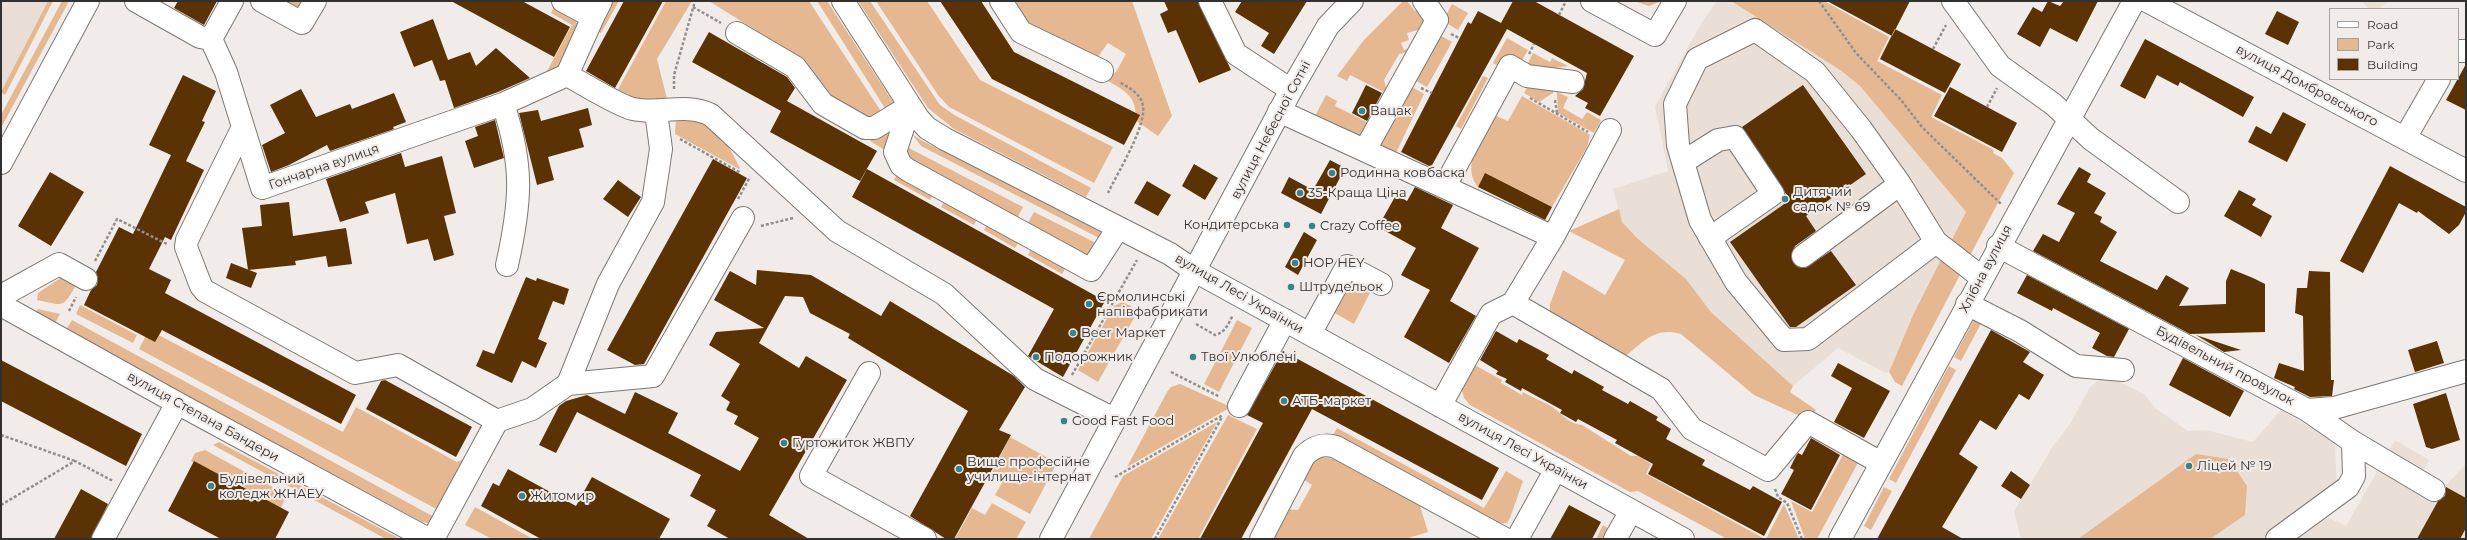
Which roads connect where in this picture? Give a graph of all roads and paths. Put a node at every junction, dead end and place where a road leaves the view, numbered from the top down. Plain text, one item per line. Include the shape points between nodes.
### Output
1 (88, 1) edge
2 (136, 1) edge
3 (232, 1) edge
4 (262, 1) edge
5 (315, 1) edge
6 (562, 1) edge
7 (695, 1) edge
8 (843, 1) edge
9 (1001, 1) edge
10 (1210, 1) edge
11 (1352, 1) edge
12 (1424, 1) edge
13 (1566, 1) edge
14 (1592, 1) edge
15 (1675, 1) edge
16 (1819, 1) edge
17 (1953, 1) edge
18 (2134, 1) edge
19 (2147, 1) edge
20 (693, 7) junction
21 (597, 9) edge
22 (1559, 15) dead end
23 (737, 33) joint
24 (211, 39) junction
25 (1102, 71) joint
26 (567, 75) junction
27 (2438, 80) edge
28 (1502, 82) junction
29 (1574, 82) dead end
30 (1291, 90) junction
31 (503, 104) junction
32 (910, 106) junction
33 (1279, 111) junction
34 (663, 116) junction
35 (2068, 118) junction
36 (242, 129) junction
37 (1607, 136) joint
38 (2405, 138) junction
39 (1366, 150) junction
40 (1, 162) edge
41 (1683, 162) junction
42 (2466, 171) edge
43 (750, 177) dead end
44 (1900, 184) junction
45 (1445, 186) junction
46 (1108, 193) dead end
47 (2178, 202) dead end
48 (2001, 204) dead end
49 (816, 211) junction
50 (738, 226) joint
51 (1118, 228) junction
52 (1553, 237) junction
53 (1710, 238) junction
54 (1936, 242) junction
55 (1998, 246) junction
56 (189, 255) junction
57 (1803, 256) dead end
58 (1137, 260) dead end
59 (507, 265) dead end
60 (1195, 271) junction
61 (1981, 277) junction
62 (86, 279) junction
63 (1381, 284) dead end
64 (1, 296) edge
65 (1513, 303) junction
66 (1967, 304) junction
67 (1, 305) edge
68 (69, 311) dead end
69 (1234, 313) dead end
70 (1285, 320) junction
71 (1196, 324) dead end
72 (1310, 334) junction
73 (2123, 370) dead end
74 (2466, 371) edge
75 (1170, 372) dead end
76 (868, 373) dead end
77 (568, 384) junction
78 (1062, 392) junction
79 (177, 403) junction
80 (1440, 406) junction
81 (1231, 410) junction
82 (2307, 410) junction
83 (1114, 419) junction
84 (497, 421) junction
85 (1, 435) edge
86 (2353, 442) junction
87 (75, 461) junction
88 (1881, 462) junction
89 (1556, 469) junction
90 (1768, 470) junction
91 (1115, 477) dead end
92 (129, 490) junction
93 (2434, 490) dead end
94 (1, 505) edge
95 (1631, 510) junction
96 (103, 539) edge
97 (428, 539) edge
98 (433, 539) edge
99 (925, 539) edge
100 (1050, 539) edge
101 (1155, 539) edge
102 (1261, 539) edge
103 (1505, 539) edge
104 (1517, 539) edge
105 (1615, 539) edge
106 (1682, 539) edge
107 (1802, 539) edge
108 (1840, 539) edge
109 (2277, 539) edge

1 - 40 main road
2 - 24 main road via 200,36
3 - 24 main road
4 - 5 main road via 302,23
6 - 21 main road
7 - 20 path
8 - 32 main road, вулиця Лесі Українки
9 - 25 main road via 1021,32
10 - 30 main road via 1236,54
11 - 30 main road, вулиця Небесної Сотні via 1328,26
12 - 39 main road via 1437,20
13 - 22 path
14 - 15 main road via 1655,35
16 - 48 path via 1856,53 1901,100 1922,127
17 - 35 main road via 2000,66 2053,104
18 - 35 main road, Хлібна вулиця
19 - 38 main road, вулиця Домбровського
20 - 23 path
20 - 34 path
21 - 26 main road
23 - 32 main road via 795,67 823,104 865,128 874,128
24 - 36 main road, Гончарна вулиця via 226,72
25 - 46 path via 1137,94 1144,107 1143,121
26 - 31 main road, Гончарна вулиця
26 - 34 main road via 632,109
27 - 38 main road
28 - 29 main road via 1510,66 1527,76
28 - 37 path
28 - 45 main road
30 - 33 main road, вулиця Небесної Сотні
31 - 36 main road, Гончарна вулиця via 262,188
31 - 59 main road via 510,124 519,172 515,230
32 - 51 main road, вулиця Лесі Українки via 927,128 945,139
32 - 51 main road via 895,152 901,165 908,170 1091,270
33 - 39 main road
33 - 60 main road, вулиця Небесної Сотні
34 - 43 path
34 - 49 main road via 689,107 711,115
34 - 77 main road via 653,202 608,284
35 - 47 main road via 2091,139
35 - 55 main road, Хлібна вулиця
36 - 56 main road via 187,240
37 - 52 main road
38 - 42 main road, вулиця Домбровського
39 - 45 main road
41 - 44 main road via 1678,145 1675,104 1697,58 1755,30 1815,72 1861,129
41 - 53 main road via 1700,220
41 - 53 main road via 1718,140 1735,138 1773,194
44 - 54 main road
44 - 57 main road
45 - 52 main road
49 - 50 path
49 - 78 main road via 848,239 944,294 1035,379
50 - 77 main road via 653,376
51 - 60 main road, вулиця Лесі Українки via 1170,254
52 - 65 main road
53 - 54 main road via 1736,282 1784,340 1808,339
54 - 61 main road
55 - 61 main road, Хлібна вулиця
55 - 82 main road, Будівельний провулок
56 - 62 path via 117,219
56 - 84 main road via 201,286 206,291 354,373 398,365
58 - 78 path
60 - 70 main road, вулиця Лесі Українки
60 - 83 main road, вулиця Небесної Сотні
61 - 66 main road, Хлібна вулиця
62 - 64 main road via 59,264
62 - 68 path
63 - 72 main road via 1347,266
65 - 80 main road via 1491,314
65 - 90 main road via 1661,389 1692,429
66 - 73 main road via 2020,331 2076,366
66 - 88 main road, Хлібна вулиця
67 - 79 main road, вулиця Степана Бандери
69 - 71 path via 1220,334 1215,335
70 - 72 main road, вулиця Лесі Українки
70 - 81 main road
72 - 80 main road, вулиця Лесі Українки
74 - 82 main road, Будівельний провулок via 2334,408
75 - 81 path
76 - 99 main road via 811,476
77 - 84 main road via 532,409
78 - 83 main road
79 - 92 main road
79 - 97 main road, вулиця Степана Бандери
80 - 89 main road, вулиця Лесі Українки
81 - 91 path
81 - 101 path
82 - 86 main road
83 - 100 main road, вулиця Небесної Сотні
84 - 98 main road
85 - 87 path
86 - 93 main road
86 - 109 main road via 2354,476 2348,487
87 - 92 path
87 - 94 path
88 - 90 main road via 1808,422
88 - 108 main road, Хлібна вулиця
89 - 95 main road, вулиця Лесі Українки
89 - 104 main road
90 - 107 path via 1778,497 1787,503
92 - 96 main road
95 - 105 main road
95 - 106 main road, вулиця Лесі Українки
102 - 103 main road via 1304,456 1322,445 1336,447

